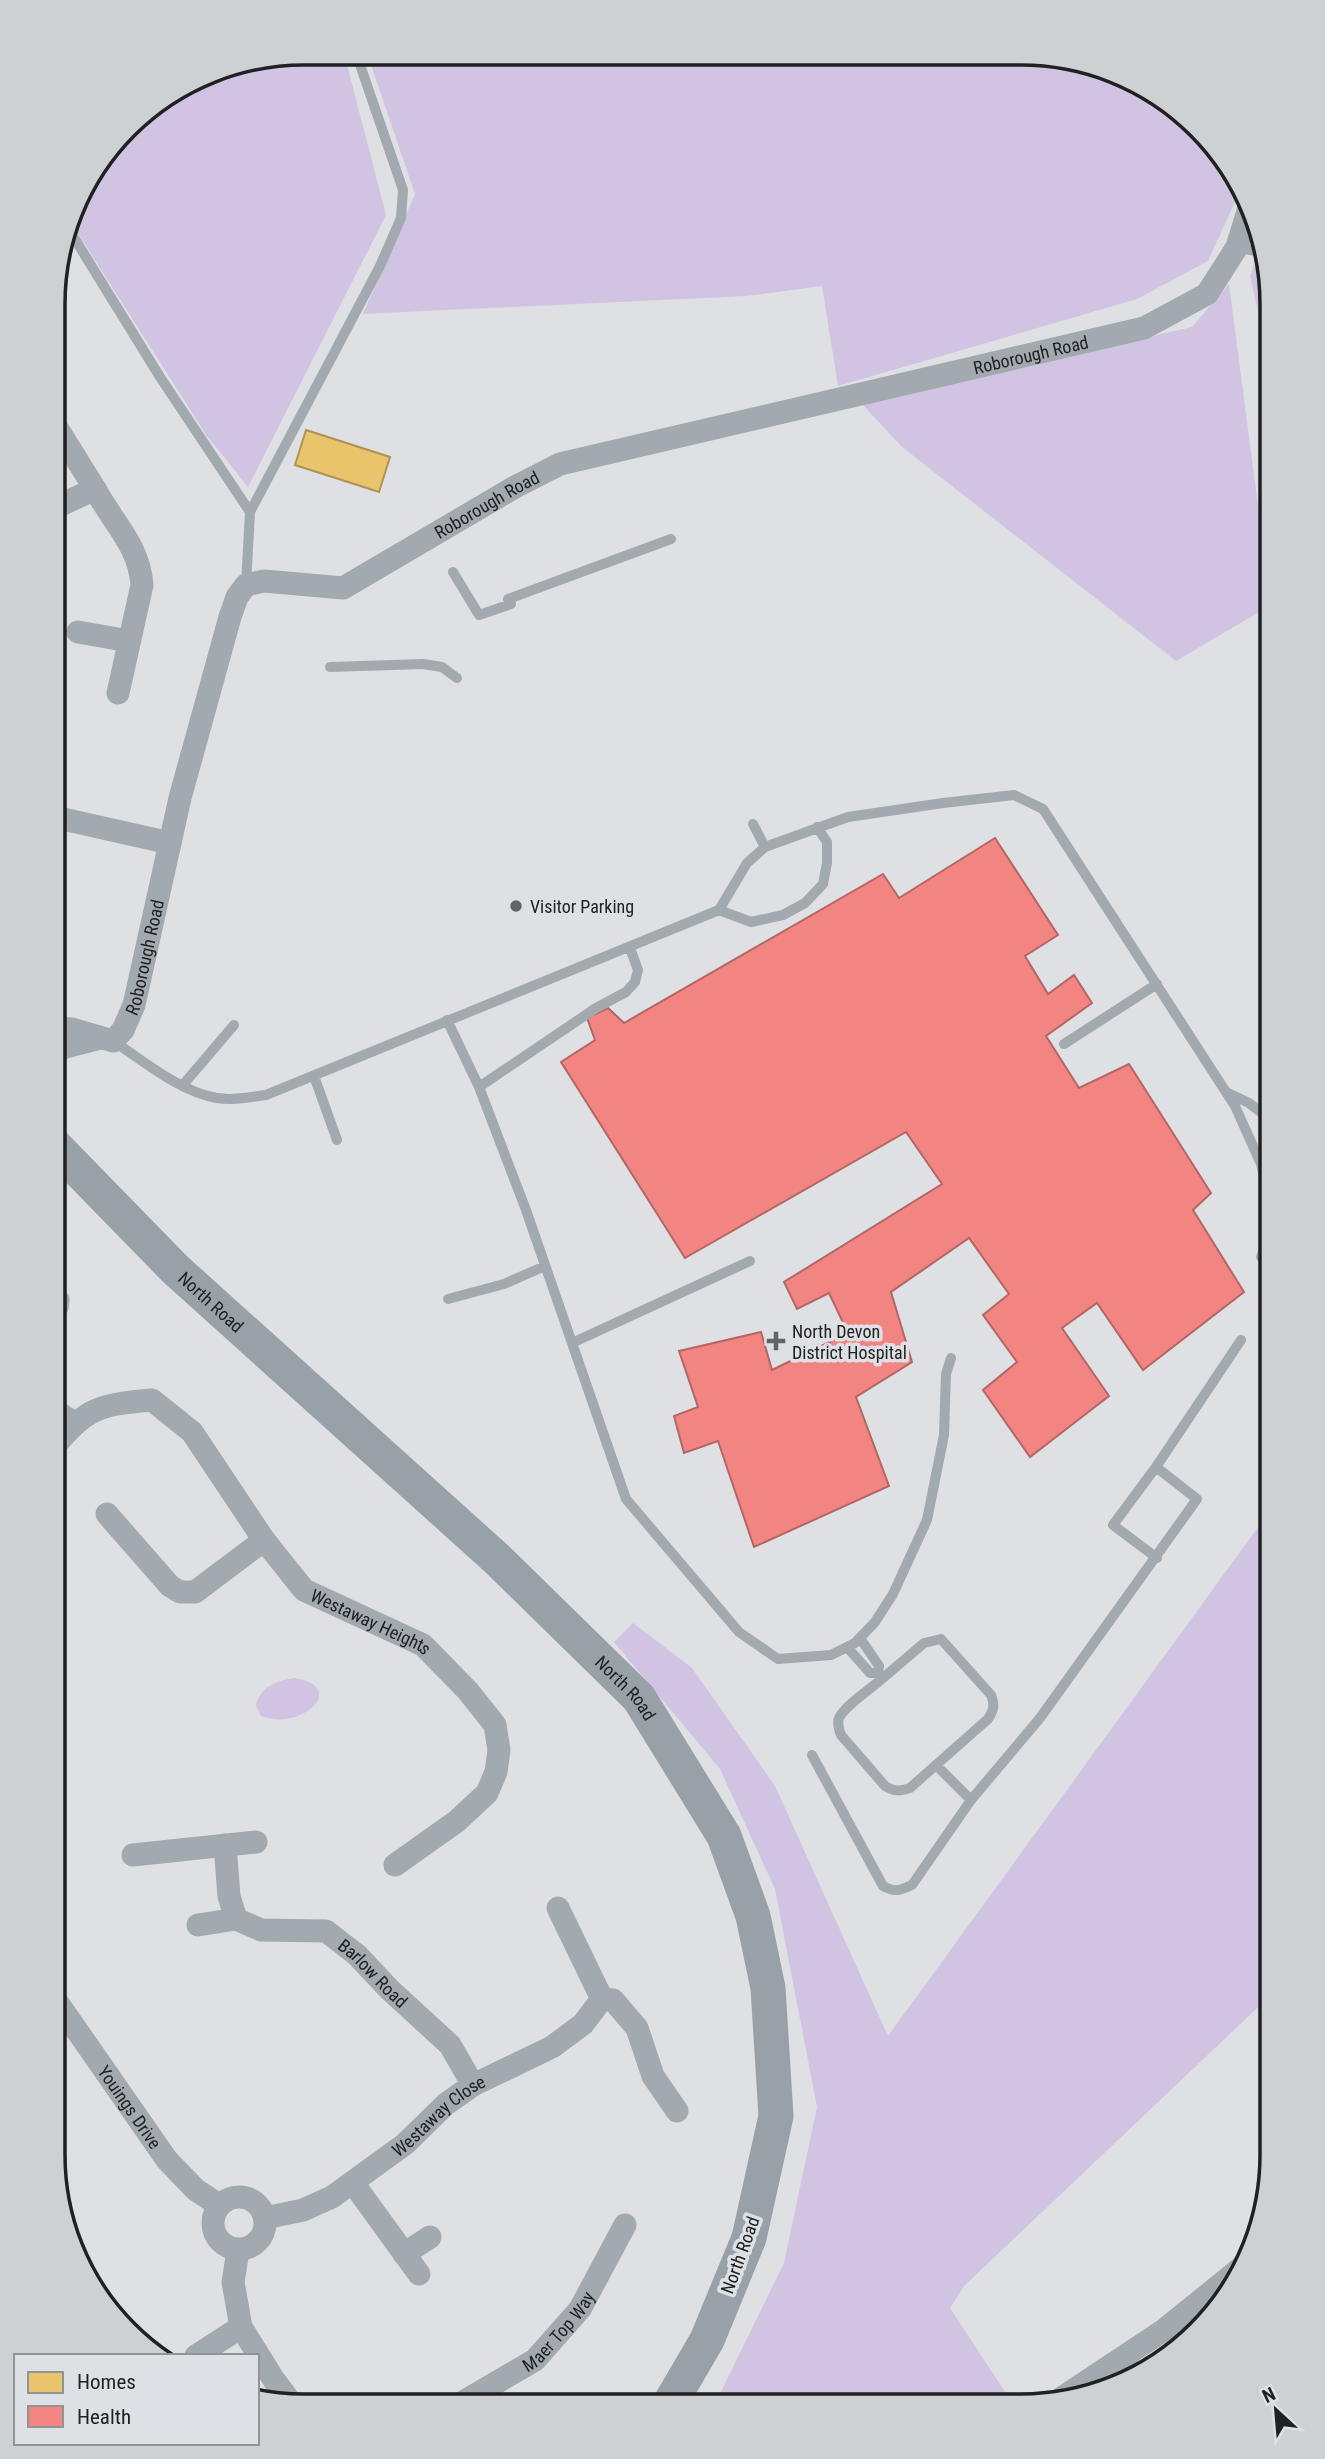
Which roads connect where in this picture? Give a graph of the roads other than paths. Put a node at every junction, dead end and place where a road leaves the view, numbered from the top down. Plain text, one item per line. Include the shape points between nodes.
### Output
1 (360, 65) edge
2 (1245, 220) edge
3 (74, 238) edge
4 (1237, 247) junction
5 (1254, 251) edge
6 (65, 441) edge
7 (95, 489) junction
8 (65, 503) edge
9 (250, 512) junction
10 (671, 539) dead end
11 (453, 572) dead end
12 (246, 584) junction
13 (78, 632) dead end
14 (129, 641) junction
15 (330, 667) dead end
16 (457, 678) dead end
17 (118, 693) dead end
18 (65, 819) edge
19 (753, 824) dead end
20 (817, 827) junction
21 (170, 843) junction
22 (765, 847) junction
23 (719, 910) junction
24 (630, 948) junction
25 (1157, 984) junction
26 (447, 1020) junction
27 (234, 1025) dead end
28 (65, 1029) edge
29 (107, 1040) junction
30 (1064, 1044) dead end
31 (65, 1047) edge
32 (314, 1076) junction
33 (182, 1086) junction
34 (479, 1087) junction
35 (1226, 1092) junction
36 (1260, 1111) edge
37 (337, 1140) dead end
38 (65, 1153) edge
39 (1260, 1162) edge
40 (750, 1261) dead end
41 (545, 1266) junction
42 (448, 1299) dead end
43 (1241, 1340) dead end
44 (572, 1343) junction
45 (951, 1359) dead end
46 (65, 1417) edge
47 (74, 1423) junction
48 (65, 1434) edge
49 (1156, 1467) junction
50 (107, 1514) dead end
51 (264, 1539) junction
52 (1157, 1558) junction
53 (860, 1638) junction
54 (847, 1647) junction
55 (881, 1676) junction
56 (813, 1755) dead end
57 (936, 1765) junction
58 (971, 1800) junction
59 (256, 1842) dead end
60 (225, 1845) junction
61 (133, 1855) dead end
62 (395, 1865) dead end
63 (558, 1908) dead end
64 (236, 1919) junction
65 (198, 1924) dead end
66 (601, 1999) junction
67 (65, 2013) edge
68 (472, 2085) junction
69 (677, 2111) dead end
70 (353, 2183) junction
71 (219, 2205) junction
72 (265, 2218) junction
73 (625, 2225) dead end
74 (430, 2237) dead end
75 (238, 2251) junction
76 (404, 2255) junction
77 (419, 2274) dead end
78 (1223, 2282) edge
79 (241, 2327) junction
80 (199, 2354) edge
81 (258, 2354) edge
82 (259, 2356) edge
83 (1077, 2388) edge
84 (284, 2393) edge
85 (477, 2394) edge
86 (676, 2394) edge

1 - 9 lane via 403,190 401,218
2 - 4 street
3 - 9 lane
4 - 5 lane
4 - 12 street, Roborough Road via 1207,294 1144,328 560,464 344,588 264,581
6 - 7 street
7 - 8 street
7 - 14 street via 141,568 142,585
9 - 12 lane
10 - 11 lane via 479,615
12 - 21 street, Roborough Road via 230,617
13 - 14 street
14 - 17 street
15 - 16 lane via 423,664 442,667
18 - 21 street
19 - 22 lane
20 - 22 lane
20 - 23 lane via 827,842 827,863 823,884 805,903 783,915 751,922
20 - 25 lane via 848,817 943,803 1014,795 1024,799 1042,809
21 - 29 street, Roborough Road via 134,1005 123,1030
22 - 23 lane via 747,863
23 - 24 lane
24 - 26 lane
24 - 34 lane via 638,970 626,992
25 - 30 lane
25 - 35 lane
26 - 32 lane
26 - 34 lane
27 - 33 lane
28 - 29 street
29 - 31 street
29 - 33 lane
32 - 33 lane via 266,1095 239,1099 216,1098
32 - 37 lane
34 - 41 lane
35 - 36 lane
35 - 39 lane
38 - 86 main road, North Road via 175,1269 497,1559 639,1698 724,1836 753,1916 768,1988 776,2116 750,2238 707,2340
40 - 44 lane
41 - 42 lane via 504,1284
41 - 44 lane
43 - 49 lane
44 - 54 lane via 626,1499 739,1632 778,1659 828,1655
45 - 53 lane via 946,1374 943,1443 926,1524 893,1594
46 - 47 street
47 - 48 street, Westaway Heights
47 - 51 street, Westaway Heights via 106,1405 152,1400 192,1432
49 - 52 lane via 1197,1499
49 - 52 lane via 1113,1525
50 - 51 street via 180,1592 195,1592
51 - 62 street, Westaway Heights via 304,1590 423,1645 495,1725 499,1750 487,1793 457,1821
52 - 58 lane via 1040,1717
53 - 54 lane
53 - 55 lane
54 - 55 lane via 870,1673
55 - 57 lane via 839,1718 841,1735 893,1791 910,1788
55 - 57 lane via 924,1643 941,1639 991,1695 994,1703 988,1719
56 - 58 lane via 883,1886 890,1891 912,1885
57 - 58 lane
59 - 60 street
60 - 61 street
60 - 64 street via 229,1896
63 - 66 street
64 - 65 street, Barlow Road
64 - 68 street, Barlow Road via 261,1930 327,1931 450,2045
66 - 68 street, Westaway Close via 583,2024 552,2047
66 - 69 street via 613,2000 637,2028 653,2076
67 - 71 street, Youings Drive via 167,2160 196,2190
68 - 70 street, Westaway Close
70 - 72 street, Westaway Close via 303,2210
70 - 76 street
71 - 72 street via 236,2196 246,2197 260,2207
71 - 75 street via 213,2217 214,2233
72 - 75 street via 256,2243
73 - 85 street, Maer Top Way via 580,2309 535,2360
74 - 76 street
75 - 79 street via 233,2282
76 - 77 street
78 - 83 street via 1164,2330
79 - 80 street
79 - 81 street
82 - 84 street

